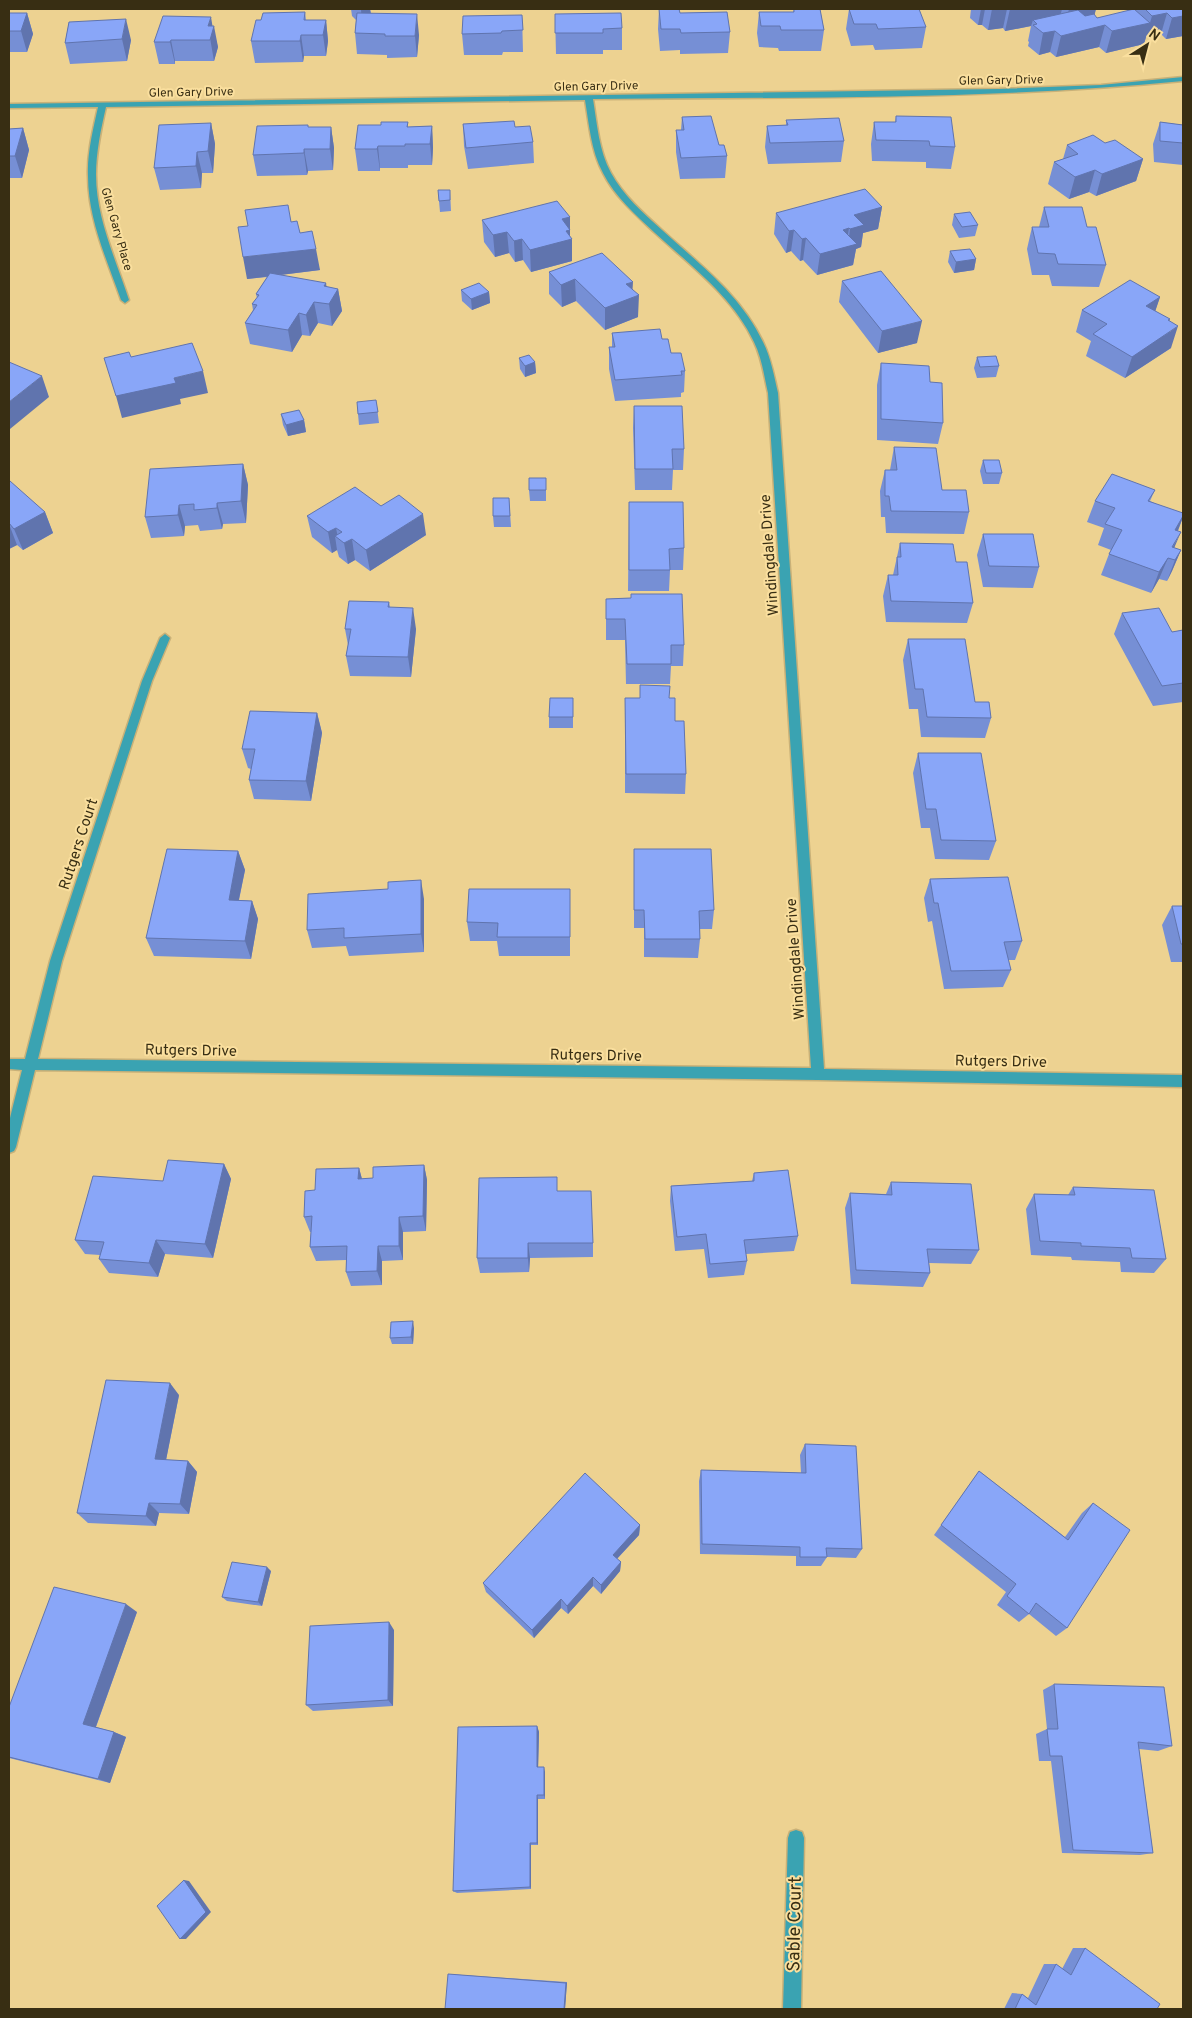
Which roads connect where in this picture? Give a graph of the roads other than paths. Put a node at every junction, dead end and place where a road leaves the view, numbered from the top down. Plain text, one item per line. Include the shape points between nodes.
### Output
1 (1183, 78) edge
2 (589, 98) junction
3 (102, 105) junction
4 (9, 106) edge
5 (125, 300) dead end
6 (165, 638) dead end
7 (9, 1064) edge
8 (29, 1064) junction
9 (818, 1074) junction
10 (1183, 1081) edge
11 (9, 1147) edge
12 (796, 1838) dead end
13 (792, 2009) edge

1 - 2 street, Glen Gary Drive via 1037,90
2 - 3 street, Glen Gary Drive
2 - 9 street, Windingdale Drive via 600,157 612,182 634,208 722,288 739,310 766,360 774,393
3 - 4 street, Glen Gary Drive
3 - 5 street, Glen Gary Place via 93,155 92,185
6 - 8 street, Rutgers Court via 146,681 56,961
7 - 8 street, Rutgers Drive
8 - 9 street, Rutgers Drive
8 - 11 street, Rutgers Court
9 - 10 street, Rutgers Drive
12 - 13 street, Sable Court

